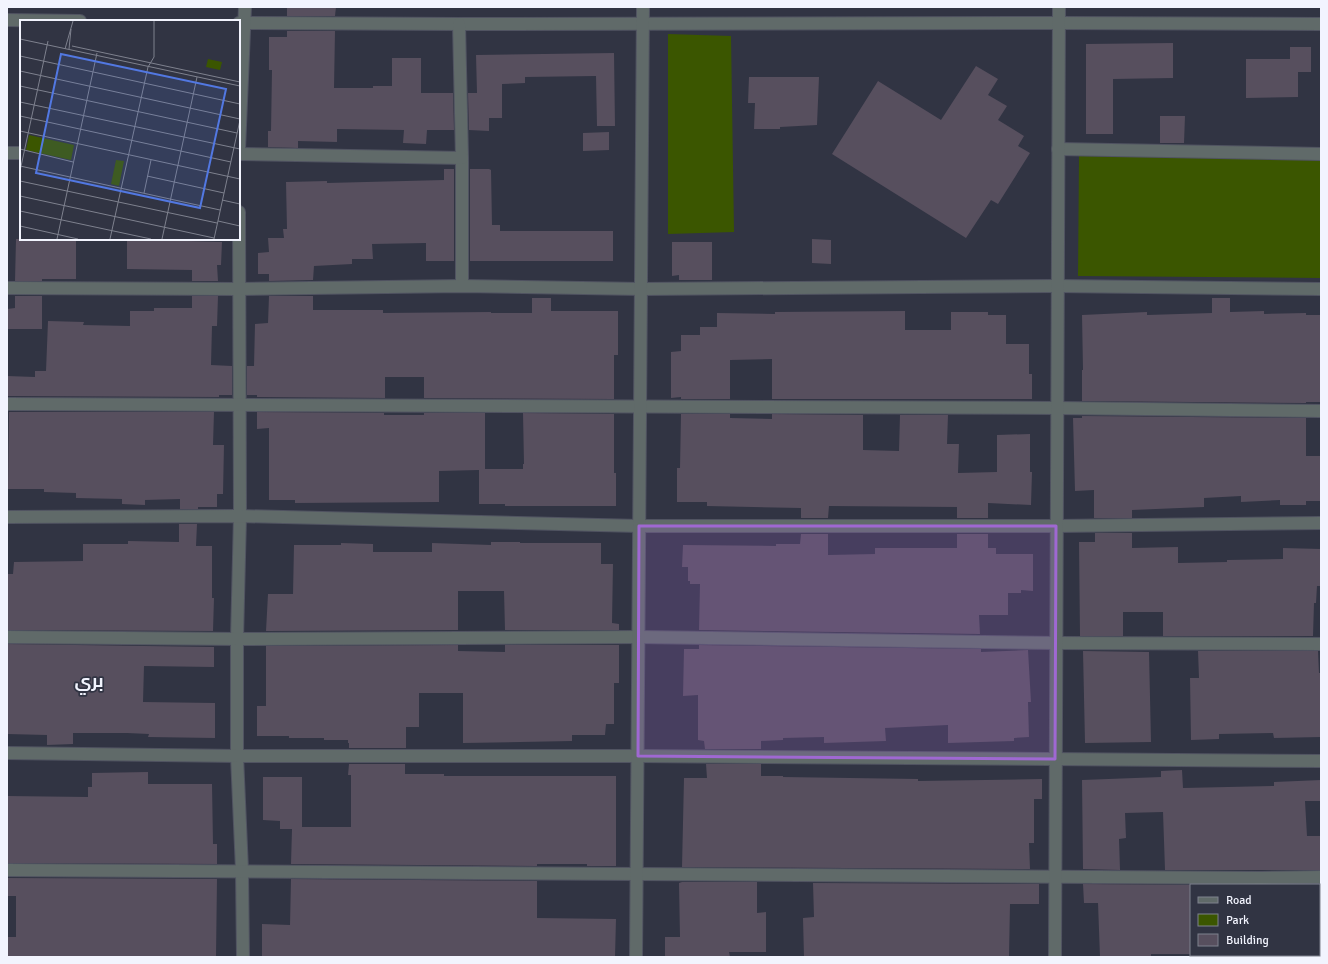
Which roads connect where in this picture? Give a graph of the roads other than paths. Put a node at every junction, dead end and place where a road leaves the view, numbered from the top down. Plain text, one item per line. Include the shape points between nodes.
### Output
1 (245, 7) edge
2 (643, 7) edge
3 (1059, 7) edge
4 (7, 20) edge
5 (20, 20) edge
6 (242, 23) edge
7 (1058, 23) junction
8 (459, 24) junction
9 (643, 24) junction
10 (1321, 24) edge
11 (240, 107) edge
12 (1058, 149) junction
13 (7, 153) edge
14 (20, 153) edge
15 (240, 154) edge
16 (1321, 154) edge
17 (462, 158) junction
18 (239, 240) edge
19 (462, 286) junction
20 (1057, 286) junction
21 (7, 288) edge
22 (239, 289) junction
23 (641, 289) junction
24 (1321, 289) edge
25 (7, 404) edge
26 (240, 406) junction
27 (640, 406) junction
28 (1057, 408) junction
29 (1321, 411) edge
30 (240, 516) junction
31 (7, 517) edge
32 (1321, 524) edge
33 (639, 526) junction
34 (1056, 526) junction
35 (7, 637) edge
36 (639, 637) junction
37 (237, 638) junction
38 (1056, 643) junction
39 (1321, 644) edge
40 (7, 753) edge
41 (237, 756) junction
42 (638, 756) junction
43 (1055, 759) junction
44 (1321, 762) edge
45 (7, 870) edge
46 (242, 870) junction
47 (637, 874) junction
48 (1055, 876) junction
49 (1321, 876) edge
50 (243, 957) edge
51 (636, 957) edge
52 (1055, 957) edge

1 - 6 street
2 - 9 street
3 - 7 street
4 - 5 street
6 - 8 street
6 - 11 street
7 - 9 street
7 - 10 street
7 - 12 street
8 - 9 street
8 - 17 street
9 - 23 street
12 - 16 street
12 - 20 street
13 - 14 street
15 - 17 street
17 - 19 street
18 - 22 street
19 - 22 street
19 - 23 street
20 - 23 street
20 - 24 street
20 - 28 street
21 - 22 street
22 - 26 street
23 - 27 street
25 - 26 street
26 - 27 street
26 - 30 street
27 - 28 street
27 - 33 street
28 - 29 street
28 - 34 street
30 - 31 street
30 - 33 street
30 - 37 street
32 - 34 street
33 - 34 street
33 - 36 street
34 - 38 street
35 - 37 street
36 - 37 street
36 - 38 street
36 - 42 street
37 - 41 street
38 - 39 street
38 - 43 street
40 - 41 street
41 - 42 street
41 - 46 street
42 - 43 street
42 - 47 street
43 - 44 street
43 - 48 street
45 - 46 street
46 - 47 street
46 - 50 street
47 - 48 street
47 - 51 street
48 - 49 street
48 - 52 street

